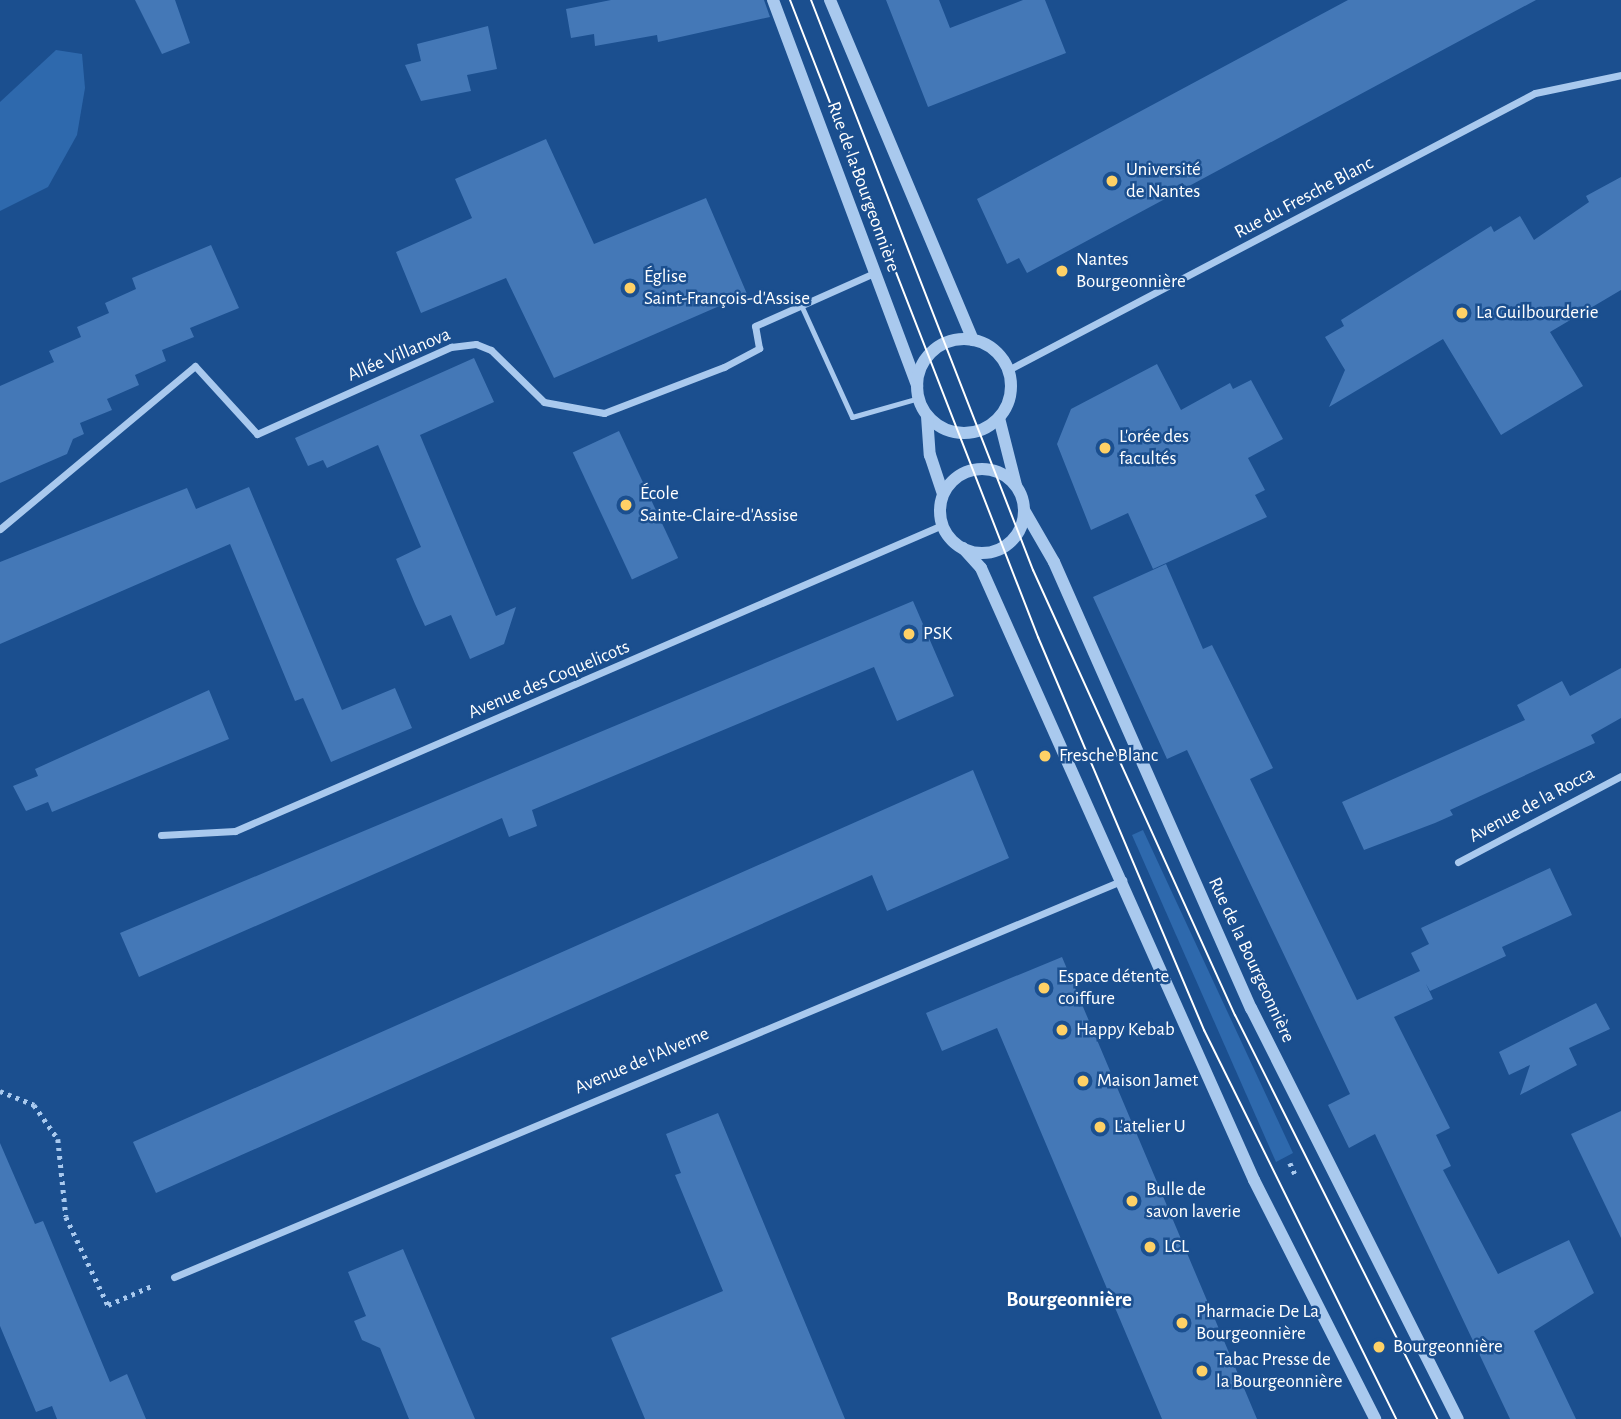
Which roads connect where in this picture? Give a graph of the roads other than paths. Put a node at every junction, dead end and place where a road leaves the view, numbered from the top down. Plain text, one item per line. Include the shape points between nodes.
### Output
1 (774, 0) edge
2 (830, 0) edge
3 (1621, 75) edge
4 (874, 273) junction
5 (800, 305) junction
6 (973, 340) junction
7 (1009, 370) junction
8 (918, 392) junction
9 (928, 415) junction
10 (999, 418) junction
11 (1016, 485) junction
12 (943, 494) junction
13 (1024, 510) junction
14 (942, 525) junction
15 (0, 529) edge
16 (962, 548) junction
17 (1621, 776) edge
18 (161, 835) dead end
19 (1458, 862) dead end
20 (1124, 880) junction
21 (174, 1277) road end
22 (1375, 1419) edge
23 (1458, 1419) edge

1 - 4 street, Rue de la Bourgeonnière
2 - 6 street, Rue de la Bourgeonnière
3 - 7 street, Rue du Fresche Blanc via 1535,93
4 - 5 street, Allée Villanova
4 - 8 street, Rue de la Bourgeonnière
5 - 8 lane via 852,417
5 - 15 street, Allée Villanova via 755,327 759,348 753,352 604,413 544,402 491,350 476,344 451,347 257,434 195,366
6 - 7 street via 995,350
6 - 8 street via 933,350
7 - 10 street via 1010,395
8 - 9 street
9 - 10 street via 965,433
9 - 12 street via 930,454
10 - 11 street
11 - 12 street via 997,471 973,469
11 - 13 street
12 - 14 street
13 - 16 street via 1017,533 1003,547 983,553
13 - 23 street, Rue de la Bourgeonnière via 1054,562 1251,1009
14 - 16 street
14 - 18 street, Avenue des Coquelicots via 236,831
16 - 20 street via 981,568
17 - 19 street, Avenue de la Rocca
20 - 21 street, Avenue de l'Alverne
20 - 22 street via 1254,1180

